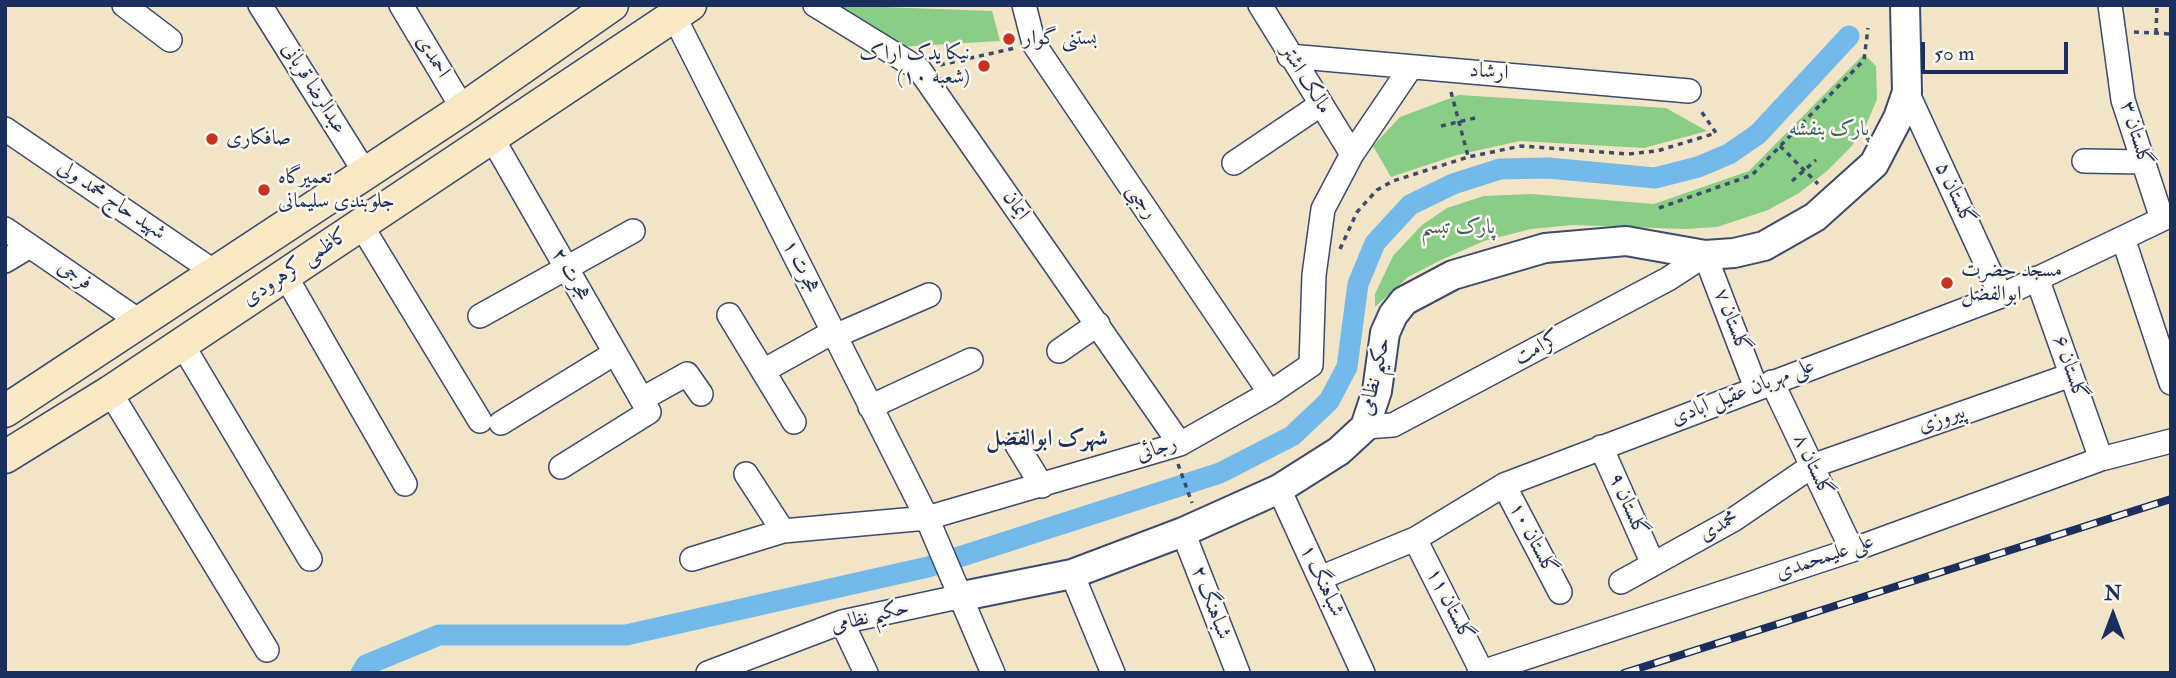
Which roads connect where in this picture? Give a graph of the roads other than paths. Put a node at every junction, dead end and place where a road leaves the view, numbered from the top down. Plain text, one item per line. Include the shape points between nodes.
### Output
1 (124, 5) edge
2 (260, 5) edge
3 (401, 5) edge
4 (612, 5) edge
5 (815, 5) edge
6 (1024, 5) edge
7 (1261, 5) edge
8 (1905, 5) edge
9 (2109, 5) edge
10 (682, 10) edge
11 (170, 40) dead end
12 (1289, 56) junction
13 (1411, 67) junction
14 (1689, 91) road end
15 (1907, 92) junction
16 (1320, 105) junction
17 (463, 109) junction
18 (5, 129) edge
19 (492, 138) junction
20 (1352, 154) junction
21 (2084, 161) dead end
22 (2144, 162) junction
23 (1234, 163) dead end
24 (366, 174) junction
25 (2166, 217) edge
26 (361, 225) junction
27 (5, 229) edge
28 (633, 230) dead end
29 (2123, 238) junction
30 (30, 246) junction
31 (1705, 255) junction
32 (5, 261) edge
33 (566, 267) junction
34 (216, 274) junction
35 (285, 275) junction
36 (2037, 278) junction
37 (929, 295) dead end
38 (2001, 296) junction
39 (729, 315) dead end
40 (480, 316) dead end
41 (142, 323) junction
42 (1098, 324) junction
43 (834, 334) junction
44 (182, 344) junction
45 (1059, 351) dead end
46 (615, 353) junction
47 (971, 360) dead end
48 (762, 371) junction
49 (2071, 374) junction
50 (2171, 383) edge
51 (1764, 385) junction
52 (110, 392) junction
53 (1270, 393) junction
54 (701, 394) dead end
55 (645, 405) junction
56 (870, 407) junction
57 (5, 411) edge
58 (794, 422) dead end
59 (1365, 427) junction
60 (2171, 441) edge
61 (1017, 445) dead end
62 (1601, 447) junction
63 (1179, 454) junction
64 (5, 457) edge
65 (2101, 459) junction
66 (1812, 466) junction
67 (561, 467) dead end
68 (746, 474) dead end
69 (405, 484) dead end
70 (1504, 485) junction
71 (1042, 486) junction
72 (1279, 489) junction
73 (1190, 523) junction
74 (931, 529) junction
75 (783, 531) junction
76 (1415, 539) junction
77 (1852, 550) junction
78 (310, 559) dead end
79 (692, 559) dead end
80 (1653, 564) junction
81 (1072, 574) junction
82 (1320, 578) junction
83 (1621, 582) dead end
84 (956, 591) junction
85 (1560, 592) dead end
86 (842, 622) junction
87 (267, 650) dead end
88 (754, 664) edge
89 (1480, 672) edge
90 (708, 673) edge
91 (866, 673) edge
92 (993, 673) edge
93 (1113, 673) edge
94 (1238, 673) edge
95 (1363, 673) edge

1 - 11 street
2 - 24 street, عبدالرضا قربانی
3 - 17 street, احمدی
4 - 17 main road, کاظمی کرهرودی
5 - 42 street, ایمان via 919,69
6 - 53 street, رجبی via 1034,44
7 - 12 street, مالک اشتر
8 - 15 street, حکیم نظامی
9 - 22 street, گلستان ۳ via 2123,100
10 - 19 main road, کاظمی کرهرودی
10 - 43 street, هجرت ۱
12 - 13 street, ارشاد
12 - 16 street, مالک اشتر
13 - 14 street, ارشاد
13 - 20 street, رجائی
15 - 31 street, حکیم نظامی via 1874,164 1815,217 1764,246
15 - 38 street, گلستان ۵
16 - 20 street, مالک اشتر
16 - 23 street
17 - 24 main road, کاظمی کرهرودی
18 - 34 street, شهید حاج محمد ولی
19 - 26 main road, کاظمی کرهرودی
19 - 33 street, هجرت ۲
20 - 53 street, رجائی via 1323,209 1311,365
21 - 22 street
22 - 25 street, گلستان ۳
24 - 34 main road, کاظمی کرهرودی
25 - 29 street, علی مهربان عقیل آبادی
26 - 35 main road, کاظمی کرهرودی
26 - 46 street via 491,422
27 - 30 street, فرجی
28 - 33 street
29 - 36 street, علی مهربان عقیل آبادی
29 - 50 street
30 - 32 street
30 - 41 street, فرجی
31 - 51 street, گلستان ۷
31 - 59 street, کرامت via 1656,286 1392,425
31 - 59 street, حکیم نظامی via 1626,241 1545,248 1453,275 1404,301 1393,315
33 - 40 street
33 - 46 street, هجرت ۲
34 - 41 main road, کاظمی کرهرودی
35 - 44 main road, کاظمی کرهرودی
35 - 69 street
36 - 38 street, علی مهربان عقیل آبادی
36 - 49 street, گلستان ۶
37 - 43 street
38 - 51 street, علی مهربان عقیل آبادی
39 - 48 street
41 - 57 main road, کاظمی کرهرودی
42 - 45 street
42 - 63 street, ایمان
43 - 48 street
43 - 56 street, هجرت ۱
44 - 52 main road, کاظمی کرهرودی
44 - 78 street
46 - 55 street, هجرت ۲
47 - 56 street
48 - 58 street
49 - 65 street, گلستان ۶
49 - 66 street, پیروزی
51 - 62 street, علی مهربان عقیل آبادی
51 - 66 street, گلستان ۸
52 - 64 main road, کاظمی کرهرودی
52 - 87 street
53 - 63 street, رجائی
54 - 55 street via 687,374
55 - 67 street
56 - 74 street, هجرت ۱
59 - 72 street, حکیم نظامی via 1339,451
60 - 65 street, علی علیمحمدی
61 - 71 street
62 - 70 street, علی مهربان عقیل آبادی
62 - 80 street, گلستان ۹
63 - 71 street, رجائی
65 - 77 street, علی علیمحمدی
66 - 77 street, گلستان ۸
66 - 80 street, محمدی via 1733,520
68 - 75 street
70 - 76 street, علی مهربان عقیل آبادی
70 - 85 street, گلستان ۱۰
71 - 74 street, رجائی
72 - 73 street, حکیم نظامی
72 - 82 street, شباهنگ ۱
73 - 81 street, حکیم نظامی
73 - 94 street, شباهنگ ۲
74 - 75 street, رجائی
74 - 84 street, هجرت ۱
75 - 79 street, رجائی
76 - 82 street, علی مهربان عقیل آبادی
76 - 89 street, گلستان ۱۱
77 - 89 street, علی علیمحمدی
80 - 83 street, محمدی
81 - 84 street, حکیم نظامی
81 - 93 street
82 - 95 street, شباهنگ ۱
84 - 86 street, حکیم نظامی
84 - 92 street, هجرت ۱
86 - 88 street, حکیم نظامی
86 - 91 street
88 - 90 street, حکیم نظامی

